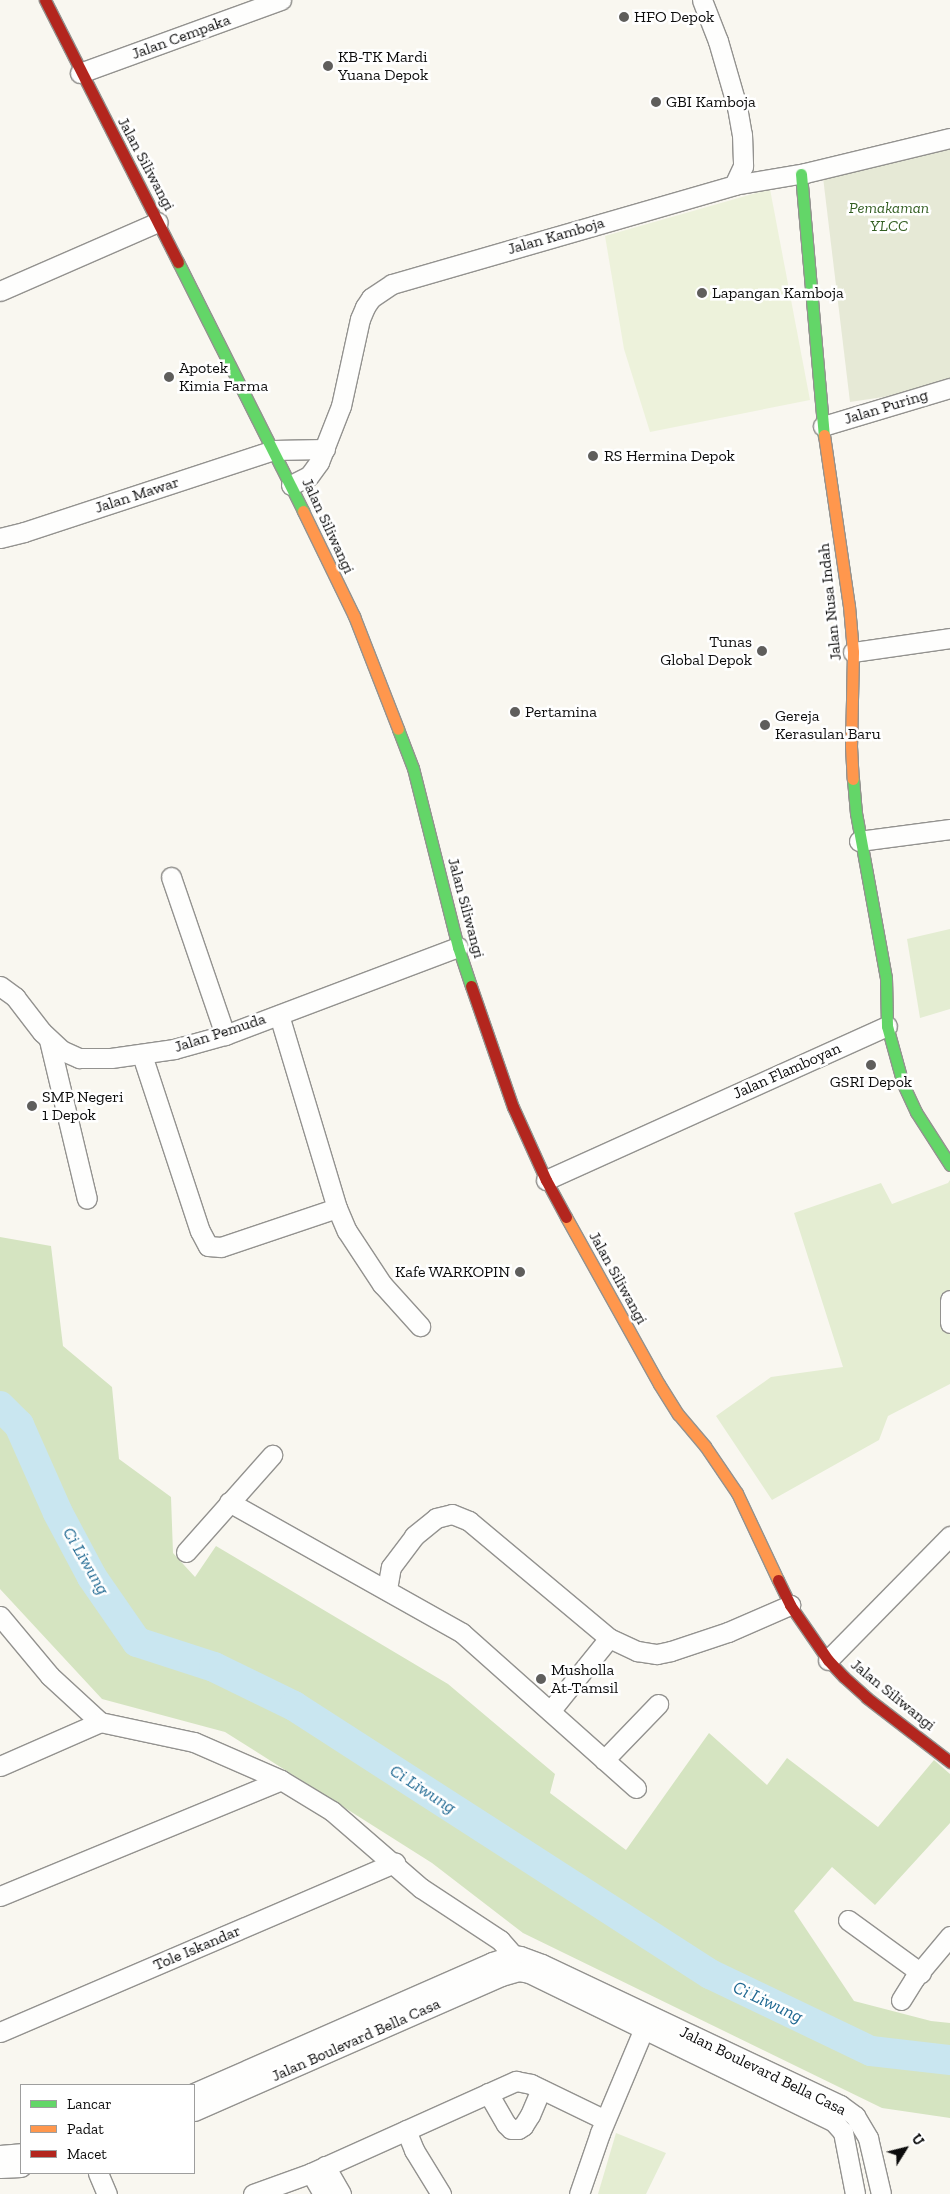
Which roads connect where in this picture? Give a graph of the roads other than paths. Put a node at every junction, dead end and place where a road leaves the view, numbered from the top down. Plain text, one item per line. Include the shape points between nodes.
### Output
1 (45, 0) edge
2 (281, 0) edge
3 (702, 0) edge
4 (80, 73) junction
5 (950, 138) edge
6 (801, 174) junction
7 (734, 185) junction
8 (158, 222) junction
9 (0, 291) edge
10 (950, 388) edge
11 (823, 426) junction
12 (325, 449) junction
13 (273, 450) junction
14 (292, 485) junction
15 (0, 538) edge
16 (950, 638) edge
17 (853, 652) junction
18 (950, 829) edge
19 (859, 840) junction
20 (171, 877) dead end
21 (458, 947) junction
22 (0, 986) edge
23 (278, 1014) junction
24 (887, 1026) junction
25 (225, 1035) junction
26 (49, 1040) junction
27 (142, 1055) junction
28 (950, 1165) edge
29 (546, 1180) junction
30 (87, 1199) dead end
31 (337, 1208) junction
32 (950, 1300) edge
33 (950, 1323) edge
34 (420, 1326) dead end
35 (272, 1455) dead end
36 (229, 1502) junction
37 (950, 1536) edge
38 (186, 1552) dead end
39 (387, 1590) junction
40 (790, 1605) junction
41 (1, 1619) edge
42 (609, 1638) junction
43 (828, 1660) junction
44 (658, 1704) dead end
45 (551, 1710) junction
46 (100, 1722) junction
47 (604, 1760) junction
48 (950, 1762) edge
49 (0, 1766) edge
50 (281, 1780) junction
51 (636, 1788) dead end
52 (395, 1863) junction
53 (0, 1896) edge
54 (848, 1920) dead end
55 (950, 1936) edge
56 (515, 1963) junction
57 (921, 1973) junction
58 (901, 2000) dead end
59 (647, 2023) junction
60 (0, 2032) edge
61 (541, 2089) junction
62 (195, 2093) edge
63 (488, 2093) junction
64 (195, 2111) edge
65 (836, 2113) junction
66 (605, 2120) junction
67 (406, 2130) junction
68 (20, 2153) edge
69 (0, 2155) edge
70 (20, 2167) edge
71 (0, 2168) edge
72 (318, 2169) junction
73 (98, 2174) edge
74 (107, 2194) edge
75 (254, 2194) edge
76 (323, 2194) edge
77 (341, 2194) edge
78 (441, 2194) edge
79 (579, 2194) edge
80 (854, 2194) edge
81 (881, 2194) edge

1 - 4 main road, Jalan Siliwangi
2 - 4 street, Jalan Cempaka
3 - 7 street via 718,40 742,134 744,157
4 - 8 main road, Jalan Siliwangi
5 - 6 street, Jalan Kamboja
6 - 7 street, Jalan Kamboja
6 - 11 main road, Jalan Nusa Indah
7 - 12 street, Jalan Kamboja via 409,278 380,291 365,307 360,320 341,406
8 - 9 street
8 - 13 main road, Jalan Siliwangi
10 - 11 street, Jalan Puring
11 - 17 main road, Jalan Nusa Indah
12 - 13 street, Jalan Mawar
12 - 14 street, Jalan Kamboja via 314,470 304,480
13 - 14 main road, Jalan Siliwangi
13 - 15 street, Jalan Mawar
14 - 21 main road, Jalan Siliwangi via 354,616 413,768
16 - 17 street
17 - 19 main road, Jalan Nusa Indah via 851,746
18 - 19 street
19 - 24 main road, Jalan Nusa Indah via 886,978
20 - 25 street
21 - 23 street, Jalan Pemuda
21 - 29 main road, Jalan Siliwangi via 513,1107
22 - 26 street, Jalan Pemuda via 24,1007
23 - 25 street, Jalan Pemuda
23 - 31 street
24 - 28 main road via 903,1084 916,1112
24 - 29 street, Jalan Flamboyan
25 - 27 street, Jalan Pemuda
26 - 27 street, Jalan Pemuda via 78,1058
26 - 30 street
27 - 31 street via 200,1232 208,1246 221,1247
29 - 40 main road, Jalan Siliwangi via 659,1384 737,1494
31 - 34 street via 363,1258
32 - 33 street
35 - 36 street
36 - 38 street
36 - 39 street
37 - 43 street
39 - 42 street via 391,1566 414,1536 436,1518 452,1514 469,1520
39 - 45 street via 462,1633
40 - 42 street via 728,1632 657,1654 637,1651
40 - 43 main road, Jalan Siliwangi
41 - 46 street via 50,1676
42 - 45 street
43 - 48 main road, Jalan Siliwangi via 866,1698
44 - 47 street
45 - 47 street
46 - 49 street
46 - 50 street via 194,1742
47 - 51 street
50 - 52 street via 332,1811
50 - 53 street
52 - 56 street via 421,1888 500,1940
52 - 60 street, Tole Iskandar
54 - 57 street
55 - 57 street
56 - 59 street, Jalan Boulevard Bella Casa via 528,1958
56 - 62 street, Jalan Boulevard Bella Casa via 492,1962
56 - 64 street, Jalan Boulevard Bella Casa via 501,1976
57 - 58 street
59 - 65 street, Jalan Boulevard Bella Casa
59 - 66 street
61 - 63 street via 516,2081
61 - 63 street via 530,2115 518,2129 511,2129 506,2124
61 - 66 street
63 - 67 street
65 - 80 street, Jalan Boulevard Bella Casa via 843,2132
65 - 81 street, Jalan Boulevard Bella Casa via 855,2116 868,2138
66 - 79 street
67 - 72 street
67 - 78 street
68 - 69 street
70 - 71 street
72 - 75 street
72 - 76 street
72 - 77 street
73 - 74 street

